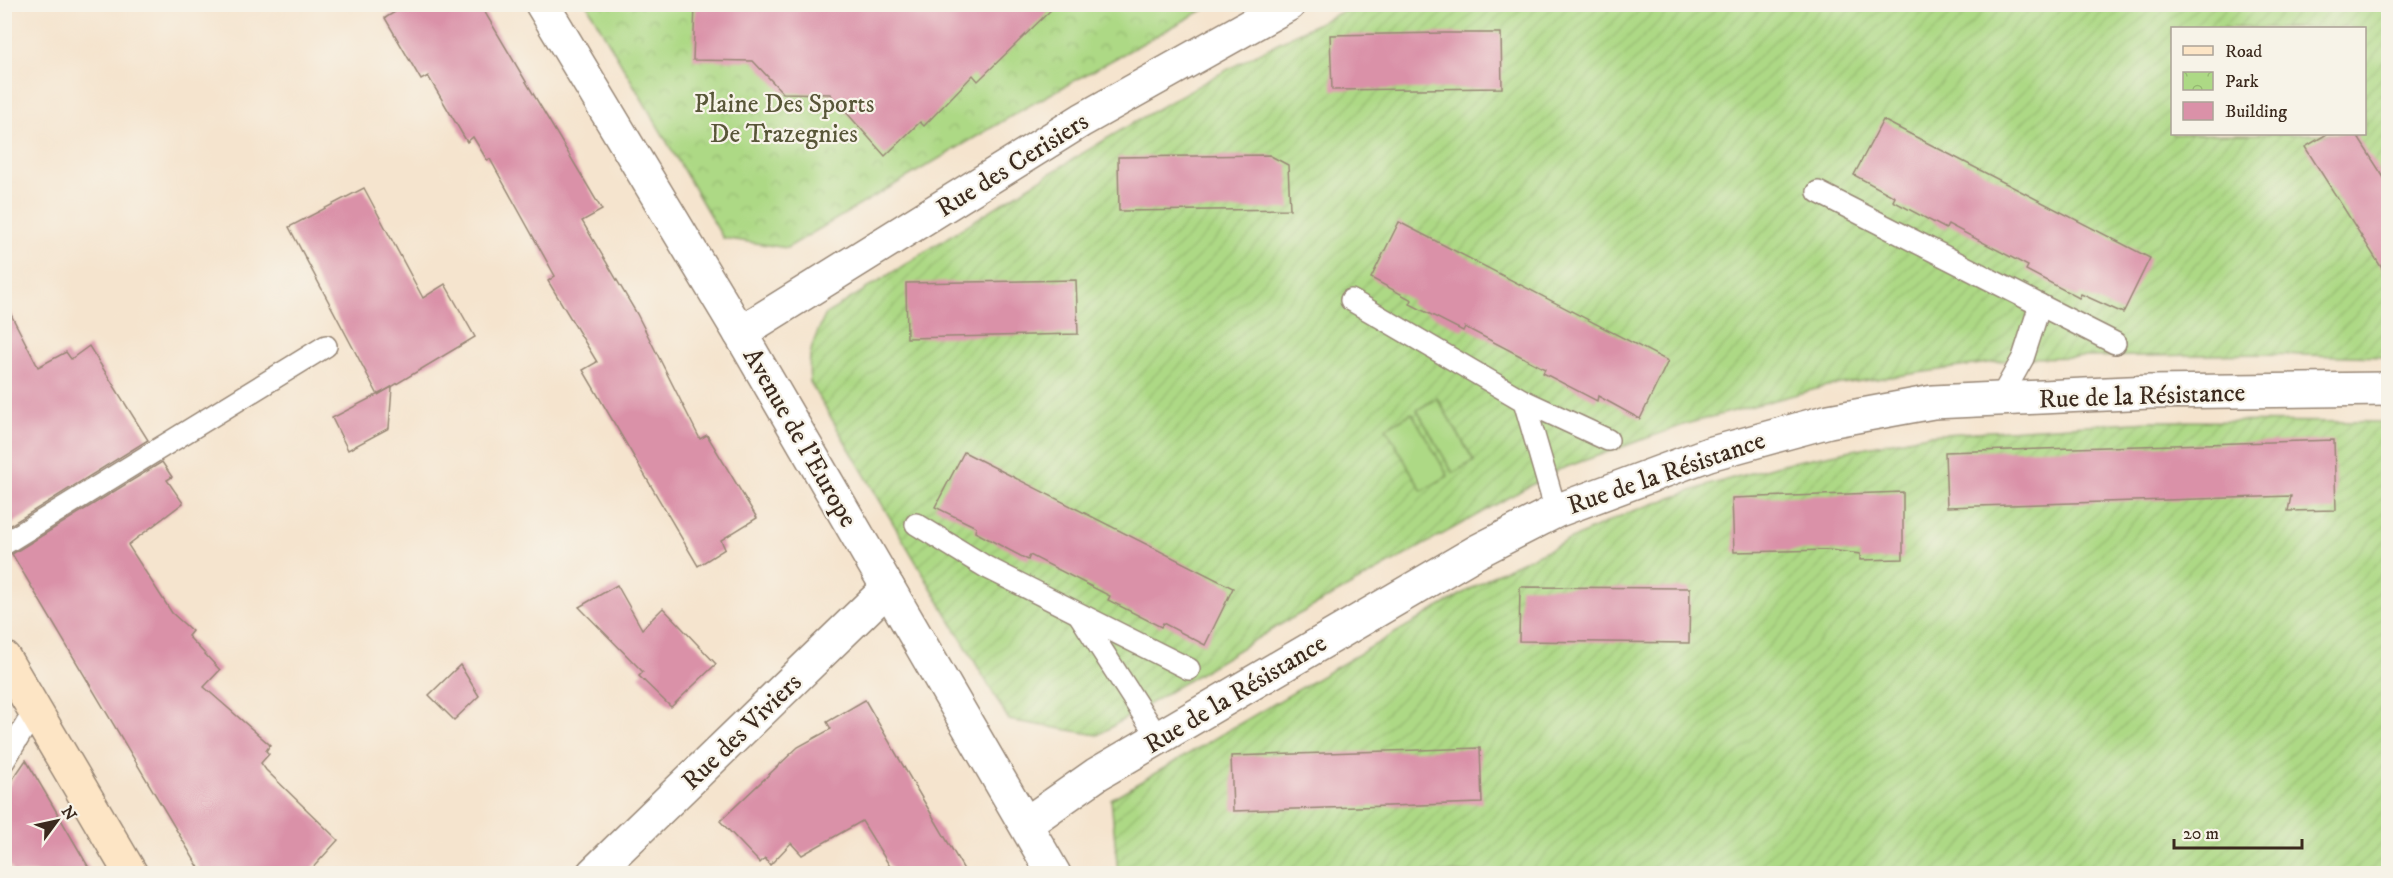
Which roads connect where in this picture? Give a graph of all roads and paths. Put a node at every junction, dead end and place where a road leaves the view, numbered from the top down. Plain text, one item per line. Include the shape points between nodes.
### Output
1 (542, 4) edge
2 (1289, 4) edge
3 (1818, 192) dead end
4 (1351, 300) dead end
5 (2040, 305) junction
6 (740, 333) junction
7 (2115, 343) dead end
8 (326, 346) dead end
9 (2388, 389) edge
10 (2000, 399) junction
11 (1524, 401) junction
12 (1608, 440) dead end
13 (1556, 511) junction
14 (916, 524) dead end
15 (4, 544) edge
16 (888, 588) junction
17 (1079, 615) junction
18 (4, 658) edge
19 (1189, 669) dead end
20 (35, 710) junction
21 (1159, 740) junction
22 (4, 761) edge
23 (1026, 824) junction
24 (131, 873) edge
25 (593, 873) edge
26 (1054, 873) edge

1 - 6 street, Avenue de l'Europe
2 - 6 street, Rue des Cerisiers via 1082,120
3 - 5 lane
4 - 11 lane
5 - 7 lane
5 - 10 lane via 2023,358
6 - 16 street, Avenue de l'Europe
8 - 15 lane
9 - 10 street, Rue de la Résistance via 2150,392
10 - 13 street, Rue de la Résistance via 1933,402 1776,434 1709,454
11 - 12 lane
11 - 13 lane
13 - 21 street, Rue de la Résistance via 1458,562
14 - 17 lane via 986,567
16 - 23 street, Avenue de l'Europe
16 - 25 street, Rue des Viviers
17 - 19 lane
17 - 21 lane
18 - 20 main road
20 - 22 lane
20 - 24 main road
21 - 23 street, Rue de la Résistance via 1097,774
23 - 26 street, Avenue de l'Europe

